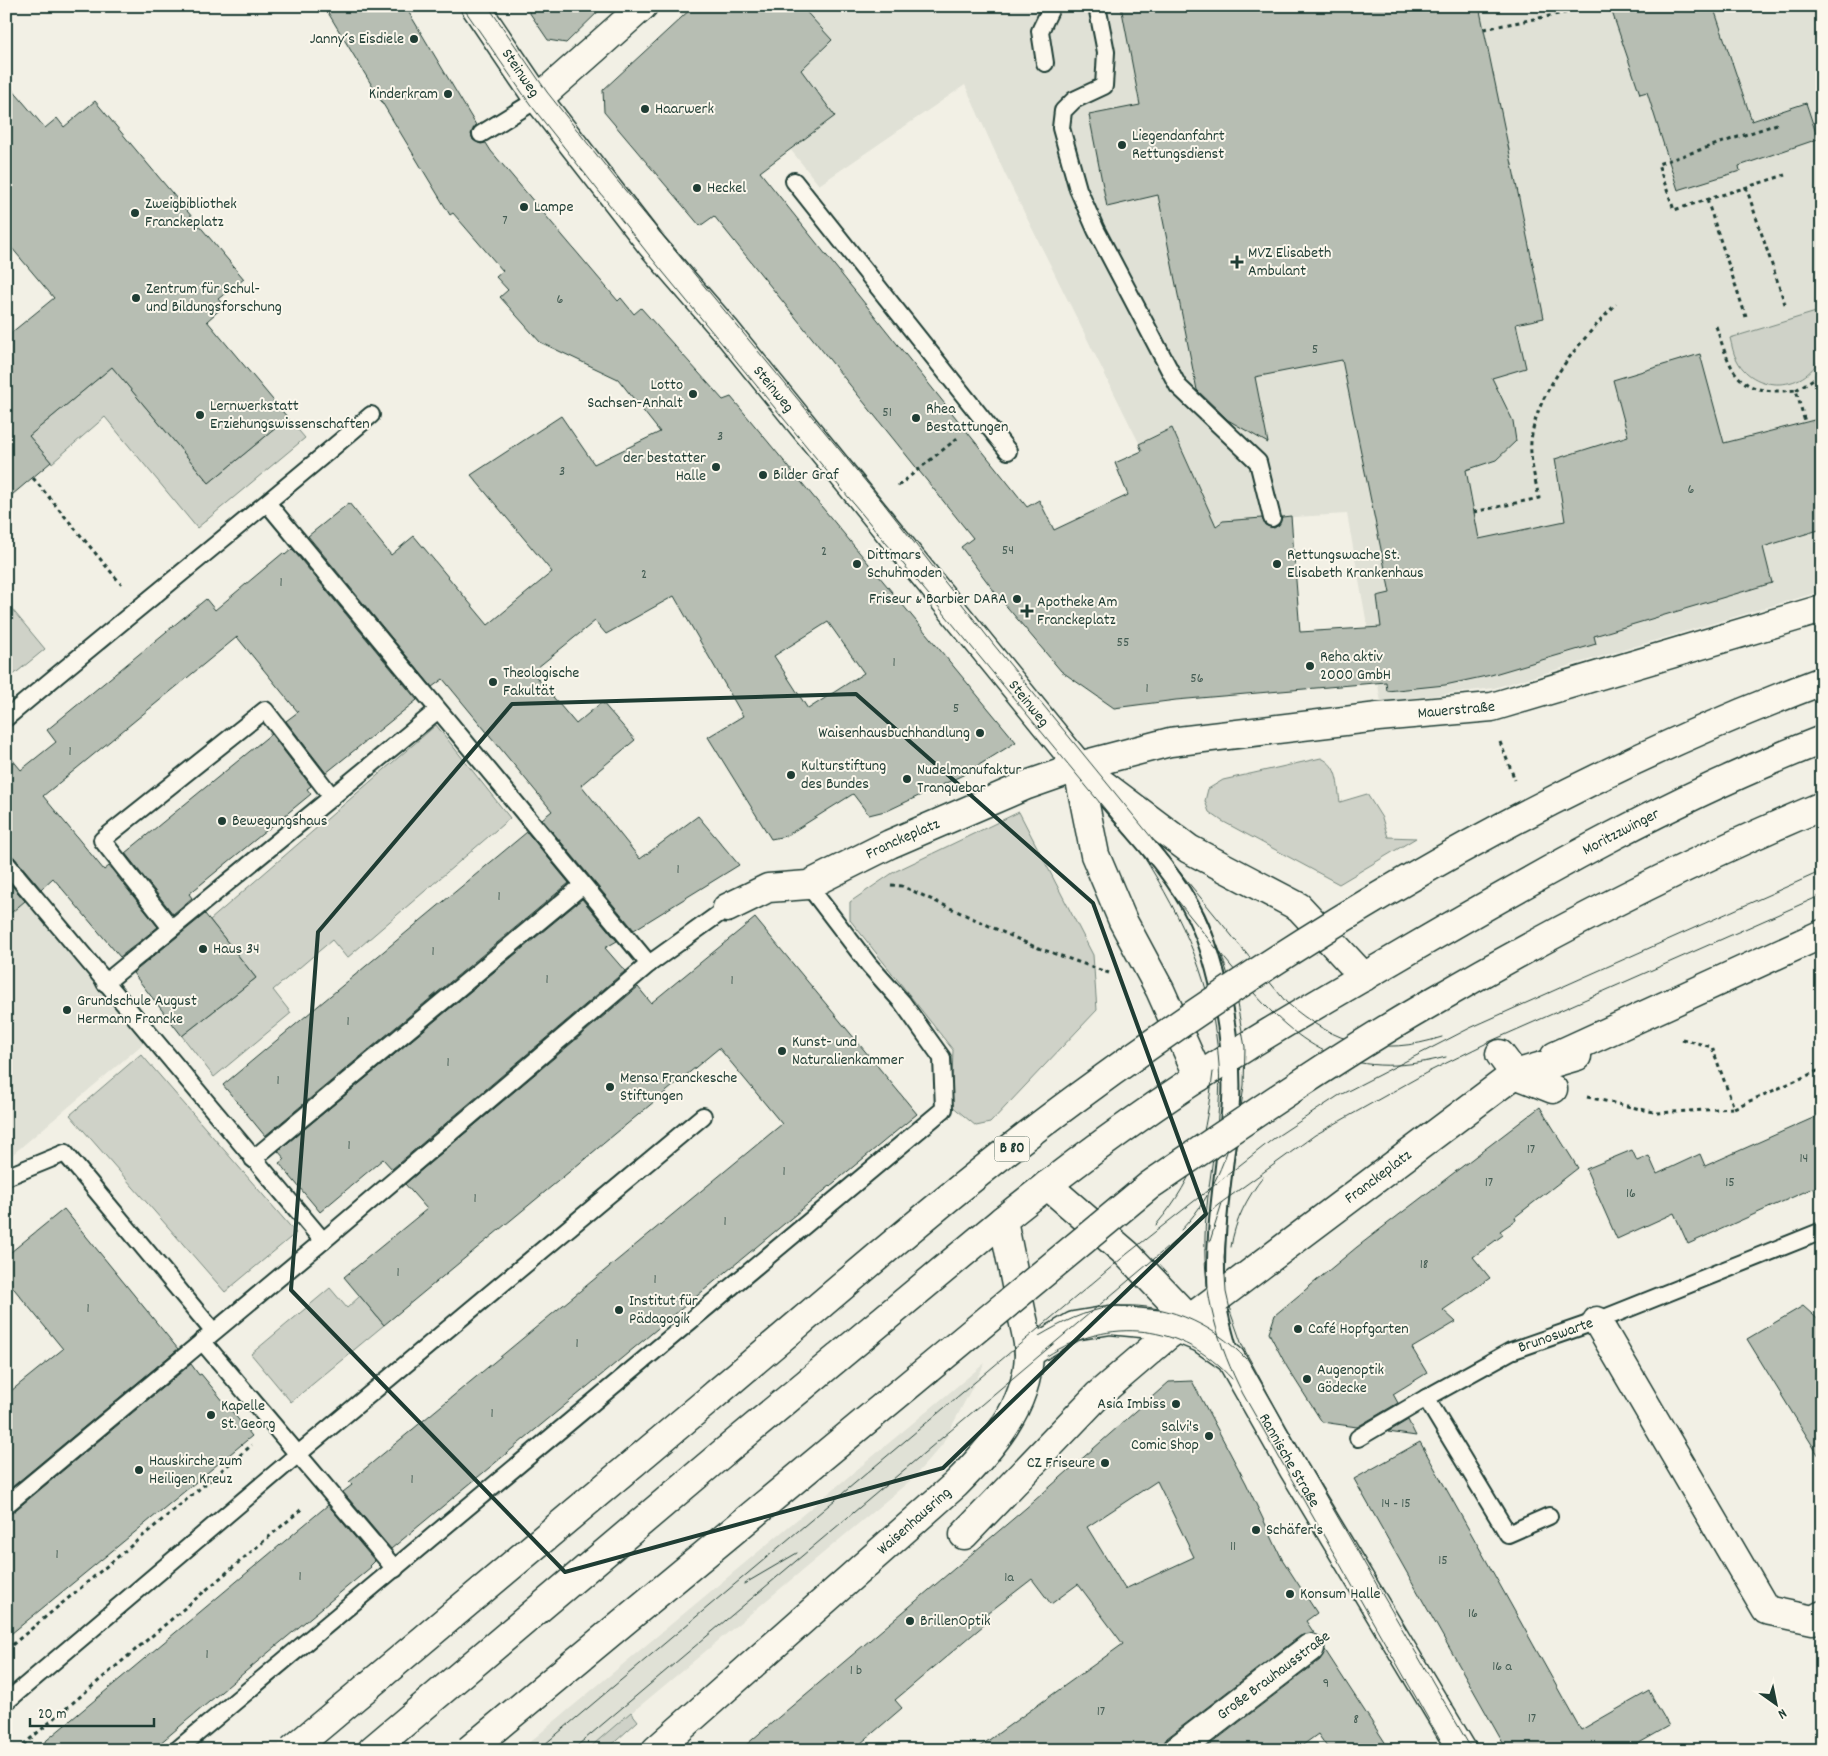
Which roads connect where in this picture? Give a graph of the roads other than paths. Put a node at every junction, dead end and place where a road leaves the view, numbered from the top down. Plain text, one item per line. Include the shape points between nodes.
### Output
1 (475, 6) edge
2 (643, 6) edge
3 (1052, 6) edge
4 (1097, 6) edge
5 (1045, 63) dead end
6 (538, 99) junction
7 (481, 134) dead end
8 (794, 181) dead end
9 (371, 415) dead end
10 (1008, 451) dead end
11 (268, 504) junction
12 (1272, 518) dead end
13 (1822, 609) edge
14 (1822, 681) edge
15 (438, 710) junction
16 (6, 718) edge
17 (1822, 740) edge
18 (1080, 767) junction
19 (332, 797) junction
20 (1822, 806) edge
21 (6, 863) edge
22 (583, 885) junction
23 (808, 885) junction
24 (727, 908) joint
25 (171, 928) junction
26 (1822, 934) edge
27 (649, 964) junction
28 (1364, 977) junction
29 (105, 983) junction
30 (1577, 1056) dead end
31 (1231, 1057) junction
32 (1508, 1064) junction
33 (1199, 1077) junction
34 (1553, 1089) road end
35 (703, 1116) dead end
36 (253, 1159) junction
37 (6, 1178) edge
38 (1047, 1185) junction
39 (1003, 1220) junction
40 (1822, 1231) edge
41 (323, 1242) junction
42 (1217, 1299) junction
43 (1597, 1321) junction
44 (1184, 1324) junction
45 (207, 1336) junction
46 (1029, 1353) junction
47 (1231, 1359) junction
48 (1426, 1398) junction
49 (1358, 1438) dead end
50 (297, 1455) junction
51 (6, 1505) edge
52 (1549, 1516) dead end
53 (964, 1535) dead end
54 (395, 1569) junction
55 (1822, 1615) edge
56 (1310, 1648) dead end
57 (6, 1702) edge
58 (177, 1750) edge
59 (292, 1750) edge
60 (372, 1750) edge
61 (469, 1750) edge
62 (656, 1750) edge
63 (1176, 1750) edge
64 (1462, 1750) edge

1 - 6 street, Steinweg
2 - 6 street
3 - 5 lane via 1040,31
4 - 12 lane via 1106,52 1104,86 1074,100 1063,112 1061,128 1078,189 1096,230 1178,386 1258,462
6 - 7 lane
6 - 18 street, Steinweg via 650,243 871,508
8 - 10 lane
9 - 11 lane
11 - 15 lane
11 - 16 lane
13 - 18 street, Mauerstraße via 1492,707 1170,742
14 - 59 street, B 80, bridge via 1768,701 1560,795 1343,918 1137,1054 933,1211
15 - 19 lane
15 - 22 lane
17 - 28 street, Moritzzwinger via 1752,767 1565,861
18 - 23 street, Franckeplatz via 1018,788 890,844
18 - 28 street via 1189,849 1299,907
18 - 31 lane via 1168,871 1195,916 1222,1004
18 - 33 street via 1095,855 1123,921 1160,990
19 - 25 lane
19 - 25 lane via 265,710 102,840
20 - 61 street, bridge via 1737,842 1591,915 1426,1005 1266,1106 1150,1185
21 - 29 lane
22 - 27 lane
22 - 36 lane
23 - 24 street, Franckeplatz via 768,888
23 - 54 lane via 902,1002 942,1058 944,1109
24 - 27 lane
25 - 29 lane
26 - 32 street
27 - 41 lane
28 - 31 street
29 - 36 lane
30 - 32 street, Franckeplatz
31 - 33 street
31 - 42 lane via 1231,1100 1218,1205
32 - 34 street
32 - 42 street, Franckeplatz
33 - 38 street
35 - 50 lane
36 - 41 lane
37 - 45 lane via 65,1153
38 - 39 street
38 - 44 street, Rannische Straße via 1127,1254
39 - 46 street, Waisenhausring
39 - 60 street
40 - 43 lane
41 - 45 lane
42 - 44 street, Franckeplatz
42 - 47 lane
43 - 48 lane, Brunoswarte via 1511,1351
43 - 55 street, Brunoswarte via 1766,1610 1813,1620
44 - 46 street via 1110,1320 1074,1326
44 - 47 street, Rannische Straße via 1219,1342
44 - 53 street via 1098,1395
45 - 50 lane
45 - 51 lane
46 - 62 street, Waisenhausring via 1024,1382 1011,1416 983,1458
47 - 64 street, Rannische Straße
48 - 49 lane, Brunoswarte
48 - 52 lane via 1508,1534
50 - 54 lane
50 - 57 lane
54 - 58 lane
56 - 63 street, Große Brauhausstraße

